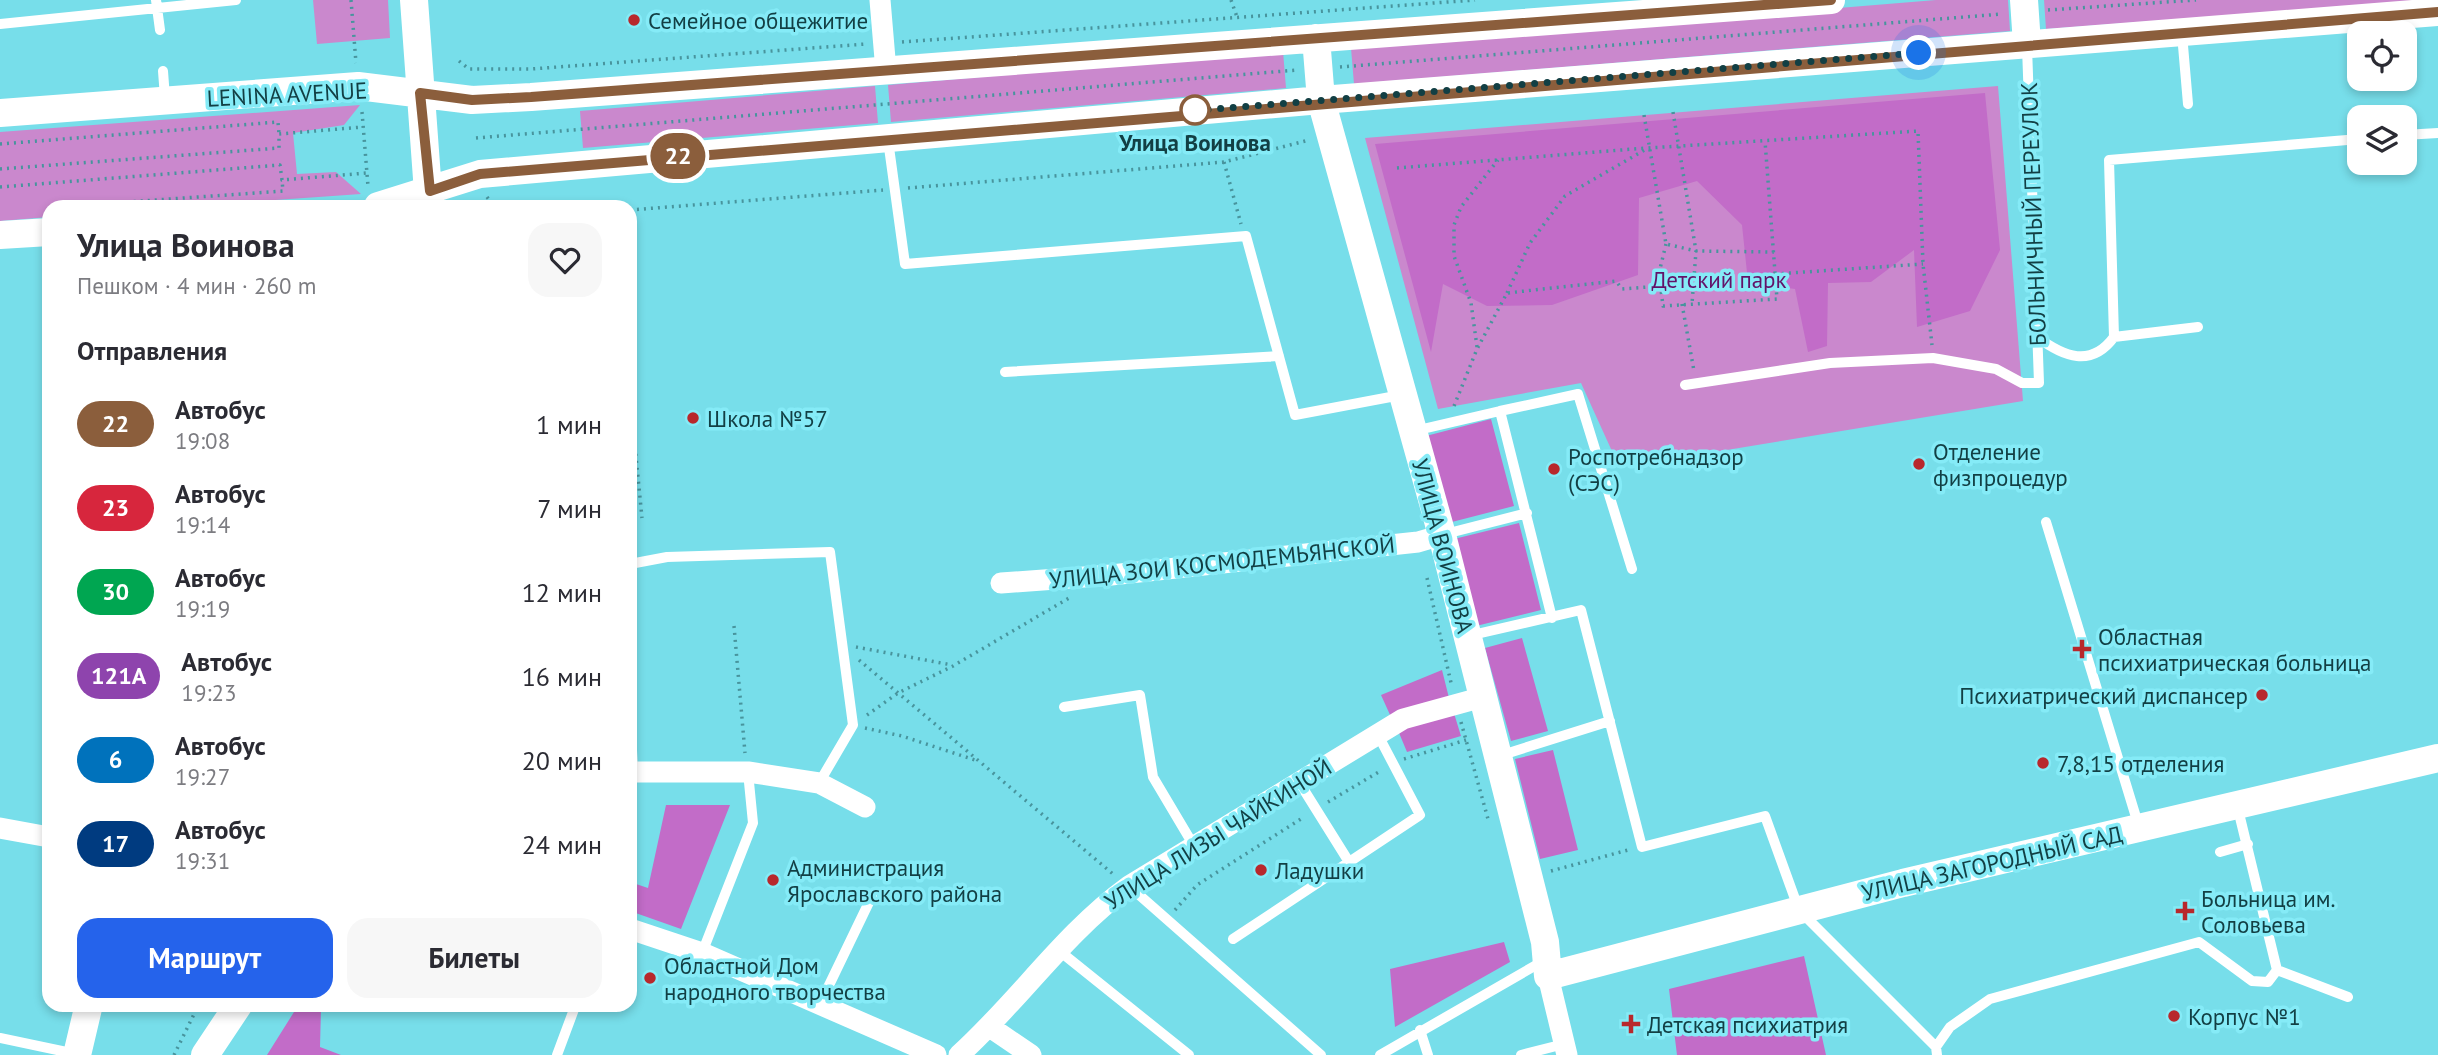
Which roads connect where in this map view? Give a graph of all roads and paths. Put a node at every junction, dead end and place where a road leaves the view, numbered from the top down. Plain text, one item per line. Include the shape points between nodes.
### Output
1 (236, 0) edge
2 (351, 0) edge
3 (414, 0) edge
4 (880, 0) edge
5 (1231, 0) edge
6 (1475, 0) edge
7 (1831, 0) edge
8 (2196, 0) edge
9 (1793, 1) edge
10 (157, 4) edge
11 (2025, 6) edge
12 (2438, 12) edge
13 (1237, 17) junction
14 (0, 23) edge
15 (160, 30) dead end
16 (2182, 32) junction
17 (1316, 38) junction
18 (884, 43) junction
19 (2027, 44) junction
20 (459, 61) dead end
21 (1318, 69) junction
22 (163, 71) dead end
23 (886, 71) junction
24 (356, 72) dead end
25 (420, 93) junction
26 (1321, 100) junction
27 (165, 101) junction
28 (884, 104) junction
29 (2188, 104) dead end
30 (362, 112) dead end
31 (1673, 112) dead end
32 (0, 113) edge
33 (1644, 115) dead end
34 (363, 127) junction
35 (2438, 133) edge
36 (279, 134) junction
37 (2417, 134) edge
38 (1331, 135) junction
39 (888, 137) junction
40 (476, 138) dead end
41 (2347, 140) edge
42 (1765, 141) junction
43 (0, 144) edge
44 (1679, 147) junction
45 (1648, 148) junction
46 (1498, 160) junction
47 (1223, 162) junction
48 (1397, 168) dead end
49 (0, 169) edge
50 (367, 173) junction
51 (282, 180) junction
52 (0, 187) edge
53 (897, 189) junction
54 (373, 199) edge
55 (430, 199) edge
56 (156, 200) edge
57 (637, 208) edge
58 (42, 232) edge
59 (0, 235) edge
60 (1246, 236) junction
61 (1667, 244) junction
62 (1696, 250) junction
63 (1773, 252) junction
64 (1923, 264) junction
65 (1775, 274) junction
66 (1661, 286) junction
67 (1507, 293) junction
68 (1682, 304) junction
69 (1692, 304) junction
70 (2198, 327) dead end
71 (2037, 337) junction
72 (2114, 337) junction
73 (1478, 349) junction
74 (1279, 356) junction
75 (1933, 358) junction
76 (1005, 372) dead end
77 (1690, 384) joint
78 (1401, 396) junction
79 (1454, 408) dead end
80 (1500, 411) junction
81 (1411, 431) junction
82 (637, 470) edge
83 (1527, 513) junction
84 (642, 518) dead end
85 (2046, 522) dead end
86 (1442, 535) junction
87 (637, 563) edge
88 (1632, 569) dead end
89 (1001, 583) dead end
90 (1076, 594) dead end
91 (1552, 618) junction
92 (734, 626) dead end
93 (1467, 636) junction
94 (840, 644) junction
95 (953, 666) junction
96 (898, 693) junction
97 (1483, 697) junction
98 (1064, 707) dead end
99 (1610, 721) junction
100 (853, 725) junction
101 (1378, 735) junction
102 (1498, 756) junction
103 (2438, 758) edge
104 (980, 762) junction
105 (637, 772) edge
106 (748, 772) junction
107 (1299, 782) junction
108 (819, 783) junction
109 (2236, 805) junction
110 (865, 807) dead end
111 (0, 828) edge
112 (2140, 828) junction
113 (42, 836) edge
114 (2248, 844) junction
115 (1194, 846) junction
116 (1642, 847) junction
117 (2220, 852) dead end
118 (1349, 862) junction
119 (1529, 877) junction
120 (1129, 886) junction
121 (872, 896) dead end
122 (1799, 910) junction
123 (637, 931) edge
124 (1233, 939) dead end
125 (1057, 949) junction
126 (702, 953) junction
127 (1548, 967) junction
128 (2277, 970) junction
129 (2348, 997) dead end
130 (819, 1006) junction
131 (87, 1012) edge
132 (195, 1012) edge
133 (234, 1012) edge
134 (573, 1012) edge
135 (990, 1027) junction
136 (1420, 1030) junction
137 (0, 1038) edge
138 (1566, 1049) edge
139 (29, 1050) edge
140 (1936, 1051) edge
141 (77, 1054) edge
142 (174, 1055) edge
143 (205, 1055) edge
144 (557, 1055) edge
145 (936, 1055) edge
146 (960, 1055) edge
147 (1031, 1055) edge
148 (1189, 1055) edge
149 (1321, 1055) edge
150 (1380, 1055) edge
151 (1428, 1055) edge
152 (1521, 1055) edge

1 - 10 lane
2 - 24 path
3 - 25 main road
4 - 18 street
5 - 13 path
6 - 13 path
7 - 9 main road, LENINA AVENUE
8 - 11 path
9 - 17 main road, LENINA AVENUE
10 - 14 lane
10 - 15 lane
11 - 19 main road
11 - 21 path
12 - 16 main road
13 - 18 path
16 - 19 main road
16 - 29 lane
17 - 21 main road, УЛИЦА ВОИНОВА
17 - 23 main road, LENINA AVENUE
18 - 20 path via 531,69 469,69
18 - 23 street
19 - 26 main road
19 - 71 lane, БОЛЬНИЧНЫЙ ПЕРЕУЛОК
21 - 26 main road, УЛИЦА ВОИНОВА
21 - 28 path
22 - 27 lane
23 - 25 main road, LENINA AVENUE via 472,100
23 - 28 path
25 - 27 main road, LENINA AVENUE via 358,86
25 - 55 main road
26 - 38 main road, УЛИЦА ВОИНОВА
26 - 39 main road
27 - 32 main road, LENINA AVENUE
28 - 39 path
28 - 40 path
30 - 34 path
31 - 44 path
33 - 45 path
34 - 36 path
34 - 50 path
35 - 37 lane
36 - 43 path via 278,122
36 - 49 path via 279,148
38 - 47 path
38 - 78 main road, УЛИЦА ВОИНОВА
39 - 53 lane
39 - 55 main road via 480,174
41 - 72 lane via 2192,147 2109,160
42 - 44 path
42 - 63 path
42 - 64 path via 1919,131
44 - 45 path
44 - 62 path
45 - 46 path
45 - 61 path
45 - 67 path via 1565,195 1530,243
46 - 48 path
46 - 73 path via 1461,207 1454,225 1454,256 1471,303
47 - 53 path
47 - 60 path
50 - 51 path
50 - 54 path
51 - 52 path via 280,165
51 - 56 path via 283,191
53 - 57 path
53 - 60 lane via 905,264
54 - 55 main road
58 - 59 main road
60 - 74 lane
61 - 62 path
61 - 66 path via 1658,273
62 - 63 path
62 - 69 path
63 - 65 path
64 - 65 path
64 - 75 path
65 - 69 path via 1777,299
66 - 67 path via 1622,289 1616,281
66 - 68 path via 1663,306
67 - 73 path
68 - 69 path
68 - 77 path
70 - 72 lane
71 - 72 lane via 2062,355 2103,351
71 - 75 lane, БОЛЬНИЧНЫЙ ПЕРЕУЛОК via 2039,383 2022,383 1996,369
73 - 79 path
74 - 76 lane
74 - 78 lane via 1295,415
75 - 77 lane via 1830,363
78 - 81 main road, УЛИЦА ВОИНОВА
80 - 81 lane
80 - 83 lane
80 - 88 lane via 1578,394
81 - 86 main road, УЛИЦА ВОИНОВА
82 - 84 path
83 - 86 lane
83 - 91 lane
85 - 112 lane
86 - 89 street, УЛИЦА ЗОИ КОСМОДЕМЬЯНСКОЙ via 1418,542
86 - 93 main road, УЛИЦА ВОИНОВА
87 - 94 lane via 667,557 830,552
90 - 95 path
91 - 93 lane
91 - 99 lane via 1581,610
92 - 106 path
93 - 97 main road, УЛИЦА ВОИНОВА
94 - 95 path
94 - 96 path
94 - 100 lane
95 - 96 path
96 - 100 path
96 - 104 path
97 - 101 street, УЛИЦА ЛИЗЫ ЧАЙКИНОЙ via 1404,719
97 - 102 main road, УЛИЦА ВОИНОВА
98 - 115 lane via 1140,695 1153,777
99 - 102 lane
99 - 116 lane
100 - 104 path
100 - 108 lane
101 - 107 street, УЛИЦА ЛИЗЫ ЧАЙКИНОЙ
101 - 118 lane via 1420,816
102 - 119 main road, УЛИЦА ВОИНОВА
103 - 109 main road, УЛИЦА ЗАГОРОДНЫЙ САД
104 - 120 path
105 - 106 street
106 - 108 street
106 - 126 lane via 752,823
107 - 115 street, УЛИЦА ЛИЗЫ ЧАЙКИНОЙ
107 - 118 lane
108 - 110 street
109 - 112 main road, УЛИЦА ЗАГОРОДНЫЙ САД
109 - 114 lane
111 - 113 street
112 - 122 main road, УЛИЦА ЗАГОРОДНЫЙ САД
114 - 117 lane
114 - 128 lane
115 - 120 street, УЛИЦА ЛИЗЫ ЧАЙКИНОЙ
116 - 119 path
116 - 122 lane via 1765,817
118 - 124 lane
119 - 127 main road, УЛИЦА ВОИНОВА
120 - 125 street, УЛИЦА ЛИЗЫ ЧАЙКИНОЙ via 1096,909
120 - 149 lane
121 - 130 lane
122 - 127 main road, УЛИЦА ЗАГОРОДНЫЙ САД
122 - 140 lane
123 - 126 street
125 - 135 street, УЛИЦА ЛИЗЫ ЧАЙКИНОЙ
125 - 148 lane
126 - 130 street
127 - 136 lane
127 - 138 street, УЛИЦА ВОИНОВА
128 - 129 lane
128 - 140 lane via 2268,982 2252,981 2199,942 1990,999 1950,1027
130 - 145 street
131 - 141 main road
132 - 142 path
133 - 143 main road
134 - 144 lane
135 - 146 street, УЛИЦА ЛИЗЫ ЧАЙКИНОЙ
135 - 147 street
136 - 150 lane
136 - 151 lane
137 - 139 lane
138 - 152 lane
139 - 141 lane

